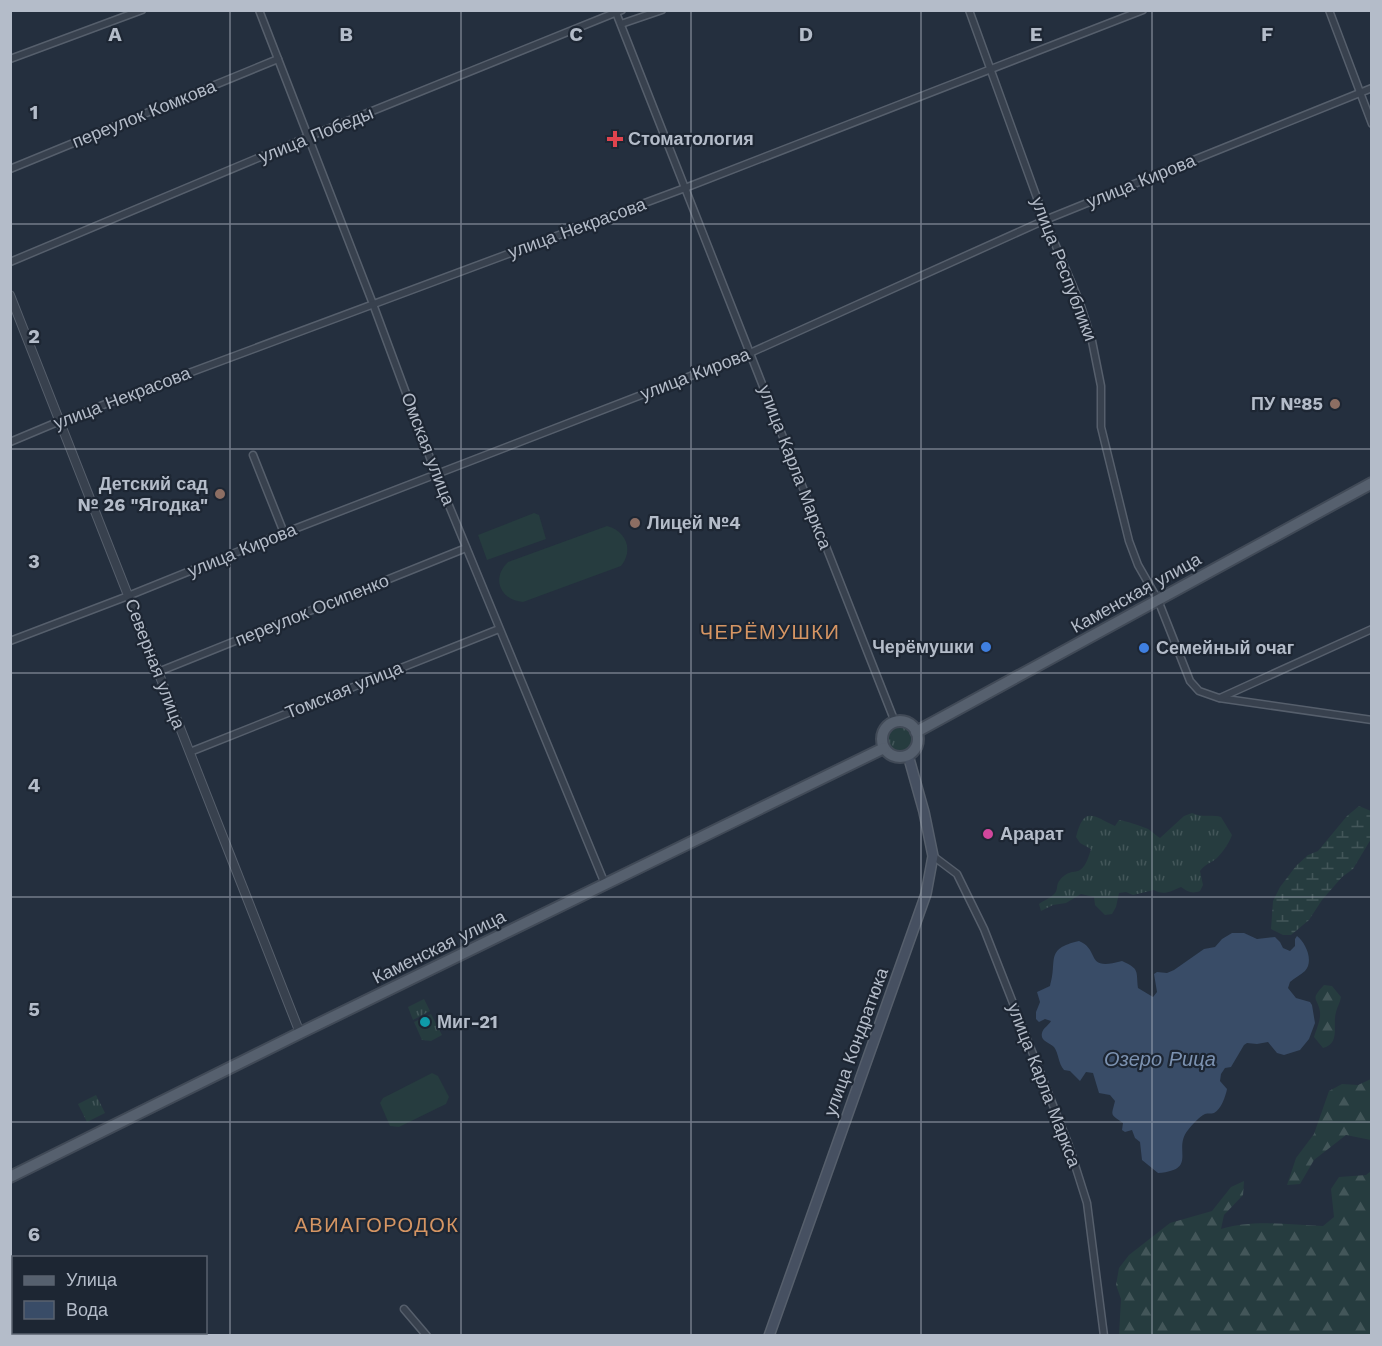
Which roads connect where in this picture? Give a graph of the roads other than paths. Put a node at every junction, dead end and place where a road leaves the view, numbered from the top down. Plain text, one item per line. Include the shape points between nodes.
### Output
1 (142, 10) edge
2 (259, 10) edge
3 (662, 10) edge
4 (969, 10) edge
5 (1143, 10) edge
6 (1329, 10) edge
7 (618, 11) edge
8 (621, 24) junction
9 (10, 59) edge
10 (278, 59) junction
11 (990, 71) junction
12 (1371, 88) edge
13 (1359, 93) junction
14 (1371, 124) edge
15 (308, 137) junction
16 (10, 169) edge
17 (685, 188) junction
18 (1044, 220) junction
19 (10, 262) edge
20 (10, 295) edge
21 (373, 304) junction
22 (750, 353) junction
23 (60, 421) junction
24 (10, 442) edge
25 (253, 455) dead end
26 (436, 474) junction
27 (1371, 483) edge
28 (284, 533) junction
29 (466, 548) junction
30 (128, 596) junction
31 (1158, 600) junction
32 (499, 629) junction
33 (1371, 629) edge
34 (10, 641) edge
35 (158, 672) junction
36 (1219, 698) junction
37 (1371, 720) edge
38 (895, 722) junction
39 (916, 732) junction
40 (884, 748) junction
41 (189, 752) junction
42 (908, 755) junction
43 (933, 856) junction
44 (605, 884) junction
45 (300, 1033) junction
46 (10, 1177) edge
47 (404, 1309) dead end
48 (427, 1335) edge
49 (769, 1335) edge
50 (1104, 1335) edge

1 - 9 street
2 - 10 street, Омская улица
3 - 8 street
4 - 11 street, улица Республики
5 - 11 street, улица Некрасова
6 - 13 street
7 - 8 street, улица Карла Маркса
7 - 15 street, улица Победы
8 - 17 street, улица Карла Маркса
10 - 15 street, Омская улица
10 - 16 street, переулок Комкова
11 - 17 street, улица Некрасова
11 - 18 street, улица Республики
12 - 13 street, улица Кирова
13 - 14 street
13 - 18 street, улица Кирова
15 - 19 street, улица Победы
15 - 21 street, Омская улица
17 - 21 street, улица Некрасова
17 - 22 street, улица Карла Маркса
18 - 22 street, улица Кирова
18 - 31 street, улица Республики via 1092,341 1101,386 1101,427 1129,541
20 - 23 street, Северная улица
21 - 23 street, улица Некрасова
21 - 26 street, Омская улица
22 - 26 street, улица Кирова
22 - 38 street, улица Карла Маркса
23 - 24 street, улица Некрасова
23 - 30 street, Северная улица
25 - 28 street
26 - 28 street, улица Кирова
26 - 29 street, Омская улица
27 - 31 main road, Каменская улица
28 - 30 street, улица Кирова
29 - 32 street, Омская улица
29 - 35 street, переулок Осипенко
30 - 34 street, улица Кирова
30 - 35 street, Северная улица
31 - 36 street, улица Республики via 1190,681 1199,692
31 - 39 main road, Каменская улица
32 - 41 street, Томская улица
32 - 44 street, Омская улица
33 - 36 street
35 - 41 street, Северная улица
36 - 37 street, улица Республики
38 - 39 main road via 909,724
38 - 40 main road via 883,733
39 - 42 main road via 917,742
40 - 42 main road via 897,757
40 - 44 main road, Каменская улица
41 - 45 street, Северная улица
42 - 43 main road, улица Кондратюка
43 - 49 main road, улица Кондратюка via 926,894
43 - 50 street, улица Карла Маркса via 957,874 984,929 1069,1146 1087,1203
44 - 45 main road, Каменская улица
45 - 46 main road, Каменская улица
47 - 48 street

